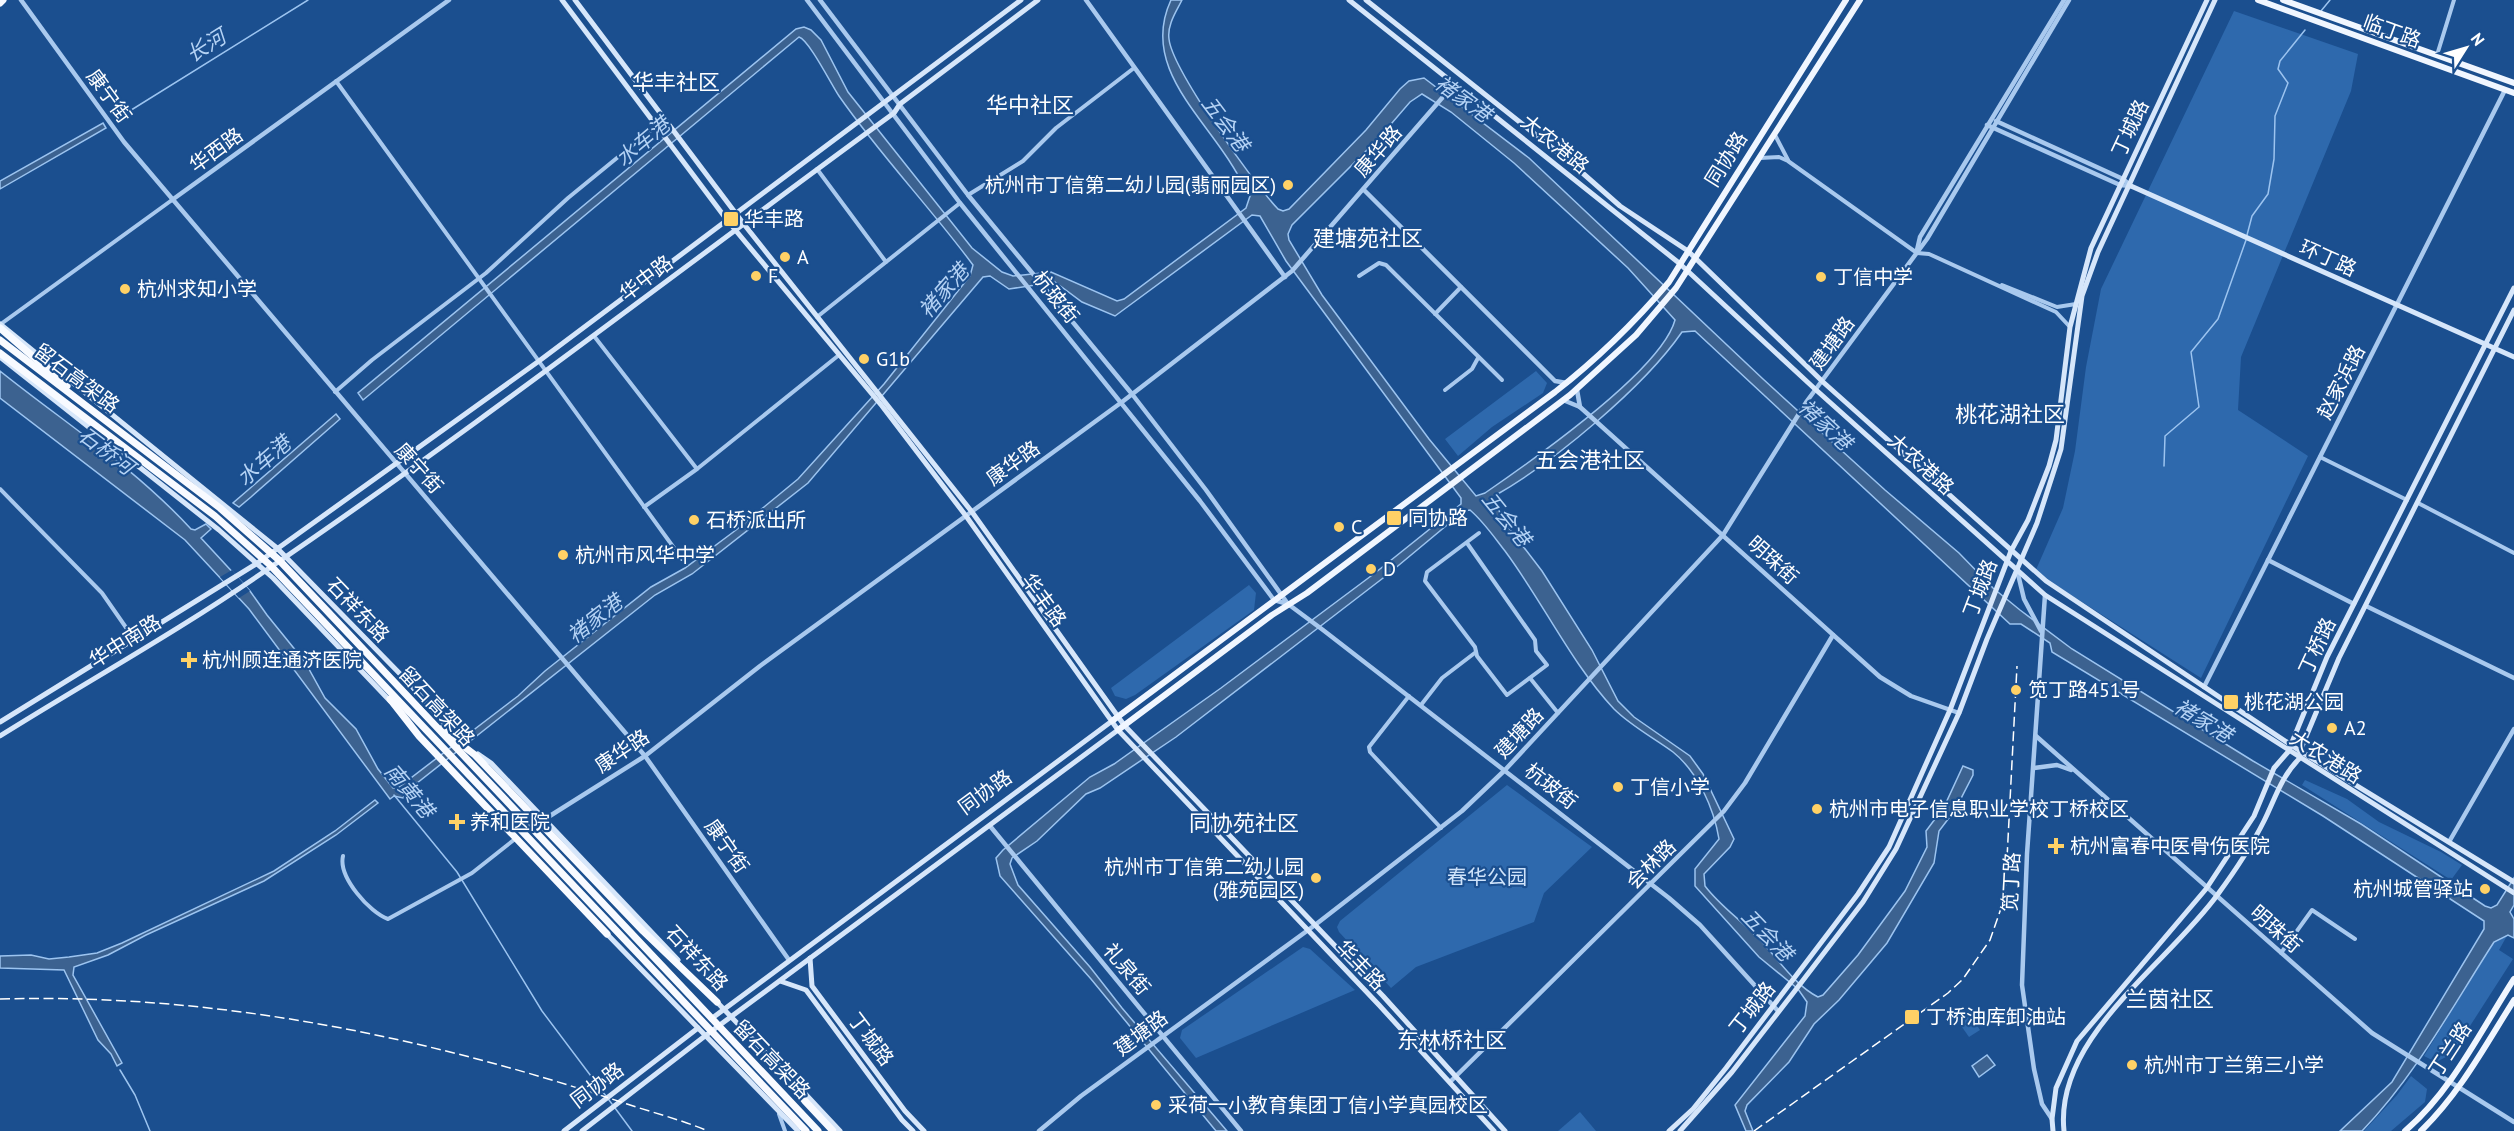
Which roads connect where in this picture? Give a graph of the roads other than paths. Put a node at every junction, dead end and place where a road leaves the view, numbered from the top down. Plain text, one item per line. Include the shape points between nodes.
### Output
1 (21, 0) edge
2 (449, 0) edge
3 (562, 0) edge
4 (575, 0) edge
5 (807, 0) edge
6 (820, 0) edge
7 (1021, 0) edge
8 (1038, 0) edge
9 (1086, 0) edge
10 (1349, 0) edge
11 (1366, 0) edge
12 (1846, 0) edge
13 (1860, 0) edge
14 (2064, 0) edge
15 (2069, 0) edge
16 (2207, 0) edge
17 (2215, 0) edge
18 (2259, 0) edge
19 (2283, 0) edge
20 (2454, 0) edge
21 (2437, 56) junction
22 (1134, 68) junction
23 (336, 81) junction
24 (1455, 83) junction
25 (2514, 83) edge
26 (2505, 90) junction
27 (2514, 93) edge
28 (894, 95) junction
29 (885, 102) junction
30 (900, 104) junction
31 (894, 113) junction
32 (1991, 119) junction
33 (1997, 121) junction
34 (1987, 125) junction
35 (656, 126) junction
36 (1993, 127) junction
37 (1775, 134) junction
38 (1760, 158) junction
39 (1788, 161) junction
40 (817, 169) junction
41 (2121, 182) junction
42 (2131, 186) junction
43 (1364, 190) junction
44 (968, 195) junction
45 (172, 200) junction
46 (960, 203) junction
47 (736, 214) junction
48 (727, 220) junction
49 (743, 224) junction
50 (736, 229) junction
51 (1688, 251) junction
52 (1917, 253) junction
53 (1695, 258) junction
54 (886, 262) junction
55 (1679, 263) junction
56 (1687, 272) junction
57 (1359, 276) dead end
58 (1285, 277) junction
59 (479, 278) junction
60 (1998, 284) junction
61 (1461, 287) junction
62 (2514, 288) edge
63 (2076, 304) junction
64 (2397, 305) junction
65 (2514, 310) edge
66 (1435, 314) junction
67 (817, 317) junction
68 (0, 325) edge
69 (2070, 327) junction
70 (594, 336) junction
71 (0, 340) edge
72 (2484, 346) junction
73 (2494, 348) junction
74 (0, 352) edge
75 (839, 355) junction
76 (0, 357) edge
77 (2514, 357) edge
78 (1478, 358) junction
79 (539, 361) junction
80 (545, 372) junction
81 (1502, 380) dead end
82 (1555, 381) junction
83 (1822, 382) junction
84 (1567, 383) junction
85 (1815, 389) junction
86 (1445, 390) dead end
87 (1577, 390) junction
88 (1555, 392) junction
89 (335, 393) junction
90 (1132, 393) junction
91 (1563, 400) junction
92 (1122, 402) junction
93 (1580, 407) junction
94 (102, 418) junction
95 (2320, 457) junction
96 (395, 464) junction
97 (698, 469) junction
98 (403, 474) junction
99 (0, 489) edge
100 (2407, 500) junction
101 (2418, 503) junction
102 (644, 507) junction
103 (972, 512) junction
104 (966, 516) junction
105 (1479, 533) dead end
106 (1723, 536) junction
107 (1467, 543) junction
108 (277, 548) junction
109 (2011, 551) junction
110 (2514, 553) edge
111 (286, 557) junction
112 (682, 559) dead end
113 (2021, 560) junction
114 (2268, 560) junction
115 (2006, 561) junction
116 (256, 564) junction
117 (2017, 569) junction
118 (265, 571) junction
119 (1283, 595) junction
120 (2045, 595) junction
121 (1274, 600) junction
122 (1288, 604) junction
123 (2354, 604) junction
124 (2366, 606) junction
125 (2041, 631) junction
126 (1833, 635) junction
127 (134, 639) junction
128 (1476, 652) junction
129 (358, 660) junction
130 (1530, 678) junction
131 (2514, 678) edge
132 (2204, 687) junction
133 (1409, 696) junction
134 (1421, 705) junction
135 (1950, 710) junction
136 (1558, 713) junction
137 (1959, 713) junction
138 (422, 714) junction
139 (1115, 719) junction
140 (0, 722) edge
141 (1124, 725) junction
142 (1118, 729) junction
143 (2514, 729) edge
144 (0, 735) edge
145 (2036, 736) junction
146 (2290, 744) junction
147 (2300, 751) junction
148 (2288, 752) junction
149 (645, 756) junction
150 (2299, 759) junction
151 (2034, 768) junction
152 (1505, 770) junction
153 (2081, 776) junction
154 (545, 819) junction
155 (990, 825) junction
156 (1441, 828) junction
157 (515, 839) junction
158 (2449, 842) junction
159 (343, 856) dead end
160 (2513, 882) edge
161 (1652, 884) junction
162 (2206, 889) junction
163 (2514, 893) edge
164 (2216, 897) junction
165 (1315, 925) junction
166 (1307, 930) junction
167 (607, 934) junction
168 (2355, 939) dead end
169 (2281, 953) junction
170 (810, 958) junction
171 (789, 960) junction
172 (2514, 979) edge
173 (780, 981) junction
174 (2514, 1000) edge
175 (717, 1002) junction
176 (1772, 1005) junction
177 (724, 1009) junction
178 (1778, 1011) junction
179 (732, 1017) junction
180 (697, 1028) junction
181 (1162, 1035) junction
182 (705, 1036) junction
183 (779, 1067) junction
184 (1456, 1077) junction
185 (2450, 1081) junction
186 (1450, 1082) junction
187 (2460, 1088) junction
188 (778, 1111) junction
189 (2052, 1119) junction
190 (2514, 1122) edge
191 (564, 1131) edge
192 (582, 1131) edge
193 (785, 1131) edge
194 (798, 1131) edge
195 (806, 1131) edge
196 (818, 1131) edge
197 (833, 1131) edge
198 (840, 1131) edge
199 (913, 1131) edge
200 (924, 1131) edge
201 (1039, 1131) edge
202 (1241, 1131) edge
203 (1494, 1131) edge
204 (1505, 1131) edge
205 (1669, 1131) edge
206 (1680, 1131) edge
207 (2053, 1131) edge
208 (2064, 1131) edge
209 (2405, 1131) edge
210 (2421, 1131) edge

1 - 45 street, 康宁街 via 124,142
2 - 23 street, 华西路
3 - 35 main road, 华丰路
4 - 47 main road, 华丰路
5 - 29 street, 杭玻街
6 - 28 street, 杭玻街
7 - 28 main road, 华中路
8 - 30 main road, 华中路
9 - 22 street
10 - 24 main road, 大农港路
11 - 51 main road, 大农港路 via 1620,206
12 - 51 main road, 同协路
13 - 37 main road, 同协路
14 - 32 street, 建塘路
15 - 33 street, 建塘路
16 - 41 main road, 丁城路
17 - 42 main road, 丁城路
18 - 26 main road, 临丁路
19 - 21 main road, 临丁路
20 - 21 street
21 - 25 main road, 临丁路
22 - 44 street via 1056,128 1023,161
22 - 58 street
23 - 45 street, 华西路
23 - 59 street
24 - 43 street, 康华路
24 - 55 main road, 大农港路
26 - 27 main road, 临丁路
26 - 64 street, 赵家浜路
28 - 29 main road, 华中路
28 - 30 street, 杭玻街
29 - 31 street, 杭玻街
29 - 47 main road, 华中路
30 - 31 main road, 华中路
30 - 44 street, 杭玻街
31 - 40 main road, 华中路
31 - 46 street, 杭玻街
32 - 33 street, 环丁路
32 - 34 street, 建塘路
33 - 36 street, 建塘路
33 - 41 street, 环丁路
34 - 36 street, 环丁路
34 - 52 street, 建塘路 via 1920,237
35 - 48 main road, 华丰路
35 - 59 street via 580,187
36 - 41 street, 环丁路
36 - 52 street, 建塘路
37 - 38 main road, 同协路
37 - 39 street
38 - 39 street via 1779,157
38 - 53 main road, 同协路
39 - 52 street
40 - 49 main road, 华中路
40 - 54 street
41 - 42 street, 环丁路
41 - 63 main road, 丁城路 via 2091,248
42 - 64 main road, 环丁路
42 - 113 main road, 丁城路 via 2098,252 2082,296 2061,449
43 - 58 street, 康华路
43 - 61 street
44 - 90 street, 杭玻街
45 - 68 street, 华西路
45 - 89 street, 康宁街
46 - 54 street
46 - 92 street, 杭玻街
47 - 48 main road, 华中路
47 - 49 main road, 华丰路
48 - 50 main road, 华丰路
48 - 79 main road, 华中路
49 - 50 main road, 华中路
49 - 67 main road, 华丰路
50 - 70 main road, 华中路
50 - 75 main road, 华丰路
51 - 53 main road, 大农港路
51 - 55 main road, 同协路
52 - 60 street via 1929,254
52 - 83 street, 建塘路
53 - 56 main road, 同协路
53 - 83 main road, 大农港路
54 - 67 street
55 - 56 main road, 大农港路
55 - 84 main road, 同协路 via 1650,304
56 - 85 main road, 大农港路
56 - 87 main road, 同协路 via 1636,334
57 - 66 street via 1379,263 1386,265
58 - 90 street, 康华路
59 - 79 street
59 - 89 street
60 - 63 street via 2057,307
60 - 69 street via 2056,312
61 - 66 street
61 - 82 street
62 - 72 main road, 丁桥路
63 - 69 main road, 丁城路
64 - 72 main road, 环丁路
64 - 95 street, 赵家浜路
65 - 73 main road, 丁桥路
66 - 78 street
67 - 103 main road, 华丰路
68 - 94 highway
68 - 108 main road, 石祥东路
69 - 109 main road, 丁城路 via 2056,440 2028,520
70 - 80 main road, 华中路
70 - 97 street
71 - 94 highway, 留石高架路
72 - 73 main road, 环丁路
72 - 100 main road, 丁桥路
73 - 77 main road, 环丁路
73 - 101 main road, 丁桥路
74 - 129 highway, 留石高架路 via 214,516 270,565
75 - 97 street
75 - 104 main road, 华丰路
76 - 116 main road, 石祥东路 via 206,519
78 - 81 street
78 - 86 street via 1472,369
79 - 80 street
79 - 96 main road, 华中路
80 - 98 main road, 华中路
80 - 102 street
82 - 84 street
82 - 88 street
83 - 85 street, 建塘路
83 - 109 main road, 大农港路
84 - 88 main road, 同协路
85 - 106 street, 建塘路
85 - 115 main road, 大农港路
87 - 91 main road, 同协路
87 - 93 street
88 - 119 main road, 同协路
89 - 96 street, 康宁街
90 - 92 street, 康华路
90 - 119 street, 杭玻街
91 - 93 street, 明珠街
91 - 122 main road, 同协路
92 - 103 street, 康华路
92 - 121 street, 杭玻街
93 - 106 street, 明珠街
94 - 138 highway, 留石高架路 via 220,508 279,560
95 - 100 street
95 - 114 street, 赵家浜路
96 - 98 street, 康宁街
96 - 108 main road, 华中路
97 - 102 street
98 - 111 main road, 华中路
98 - 149 street, 康宁街 via 450,524
99 - 127 street via 102,593
100 - 123 main road, 丁桥路
101 - 110 street
101 - 124 main road, 丁桥路
102 - 112 street
103 - 104 street, 康华路
103 - 139 main road, 华丰路
104 - 139 main road, 华丰路
104 - 149 street, 康华路 via 760,666
105 - 107 street
106 - 126 street, 明珠街
106 - 136 street, 建塘路
107 - 128 street via 1427,572 1425,581
107 - 130 street via 1535,640 1536,651 1547,665
108 - 111 main road, 石祥东路
108 - 116 main road, 华中路
109 - 113 main road, 大农港路
109 - 115 main road, 丁城路
111 - 118 main road, 华中路
111 - 154 main road, 石祥东路 via 458,739 491,763
113 - 117 main road, 丁城路
113 - 132 main road, 大农港路
114 - 123 street
114 - 132 street, 赵家浜路
115 - 117 main road, 大农港路
115 - 135 main road, 丁城路
116 - 118 main road, 石祥东路
116 - 127 main road, 华中南路
117 - 120 main road, 大农港路
117 - 125 street via 2024,599
117 - 137 main road, 丁城路
118 - 144 main road, 华中南路
118 - 157 main road, 石祥东路
119 - 121 main road, 同协路
119 - 122 street, 杭玻街
120 - 125 street, 笕丁路
120 - 148 main road, 大农港路
121 - 122 street, 杭玻街
121 - 139 main road, 同协路
122 - 133 street, 杭玻街
122 - 141 main road, 同协路
123 - 146 main road, 丁桥路
124 - 131 street
124 - 147 main road, 丁桥路 via 2339,658
125 - 145 street, 笕丁路
126 - 135 street, 明珠街 via 1894,687
126 - 161 street, 会林路 via 1735,798
127 - 140 main road, 华中南路
128 - 130 street via 1506,695
128 - 134 street via 1442,678
129 - 167 highway via 419,736
129 - 195 highway, 留石高架路
130 - 136 street
132 - 146 main road, 大农港路
133 - 134 street, 杭玻街
133 - 156 street via 1369,747 1370,752
134 - 152 street, 杭玻街
135 - 137 street, 明珠街
135 - 176 main road, 丁城路 via 1889,848
136 - 152 street, 建塘路
137 - 178 main road, 丁城路 via 1896,849 1863,902
138 - 175 highway via 475,754 583,870
138 - 196 highway, 留石高架路
139 - 141 main road, 华丰路
139 - 142 main road, 华丰路
139 - 171 main road, 同协路
141 - 142 main road, 同协路
141 - 165 main road, 华丰路
142 - 155 main road, 同协路
142 - 166 main road, 华丰路
143 - 158 street
145 - 151 street, 笕丁路
145 - 153 street, 明珠街
146 - 147 main road, 大农港路
146 - 148 main road, 丁桥路
147 - 150 main road, 丁桥路
147 - 158 main road, 大农港路
148 - 150 main road, 大农港路
148 - 162 main road, 丁桥路 via 2274,768 2254,816
149 - 154 street, 康华路
149 - 171 street, 康宁街
150 - 163 main road, 大农港路
150 - 164 main road via 2286,772 2245,855
151 - 153 street via 2057,765
151 - 189 street, 笕丁路 via 2022,985 2034,1069 2042,1104
152 - 156 street, 建塘路
152 - 161 street, 杭玻街
153 - 162 street, 明珠街
154 - 175 main road, 石祥东路
155 - 170 main road, 同协路
155 - 181 street, 礼泉街
156 - 165 street, 建塘路
157 - 159 street via 453,885 388,919 361,898 343,868
157 - 167 main road, 石祥东路
158 - 160 main road, 大农港路
161 - 176 street, 杭玻街 via 1700,926
161 - 184 street, 会林路
162 - 164 street, 明珠街
162 - 189 main road, 丁桥路 via 2077,1041 2056,1088
164 - 169 street, 明珠街
164 - 208 main road via 2084,1048 2064,1095
165 - 166 street, 建塘路
165 - 184 main road, 华丰路
166 - 181 street, 建塘路
166 - 186 main road, 华丰路
167 - 180 main road, 石祥东路
168 - 169 street via 2312,910
169 - 185 street, 明珠街 via 2372,1033
170 - 173 main road, 同协路
170 - 200 main road, 丁城路 via 812,986
171 - 177 main road, 同协路
172 - 185 main road, 丁兰路
173 - 179 main road, 同协路
173 - 199 main road, 丁城路 via 806,990
174 - 187 main road, 丁兰路
175 - 177 main road, 石祥东路
176 - 178 street, 杭玻街
176 - 205 main road, 丁城路 via 1713,1084
177 - 179 main road, 石祥东路
177 - 180 main road, 同协路
178 - 206 main road, 丁城路
179 - 182 main road, 同协路
179 - 183 main road, 石祥东路
180 - 182 main road, 石祥东路
180 - 191 main road, 同协路
181 - 201 street, 建塘路
181 - 202 street, 礼泉街
182 - 188 main road, 石祥东路
182 - 192 main road, 同协路
183 - 197 highway
183 - 198 main road, 石祥东路
184 - 186 street, 会林路
184 - 204 main road, 华丰路
185 - 187 street, 明珠街
185 - 209 main road, 丁兰路
186 - 203 main road, 华丰路
187 - 190 street, 明珠街
187 - 210 main road, 丁兰路
188 - 193 street
188 - 194 main road, 石祥东路
189 - 207 main road, 笕丁路

